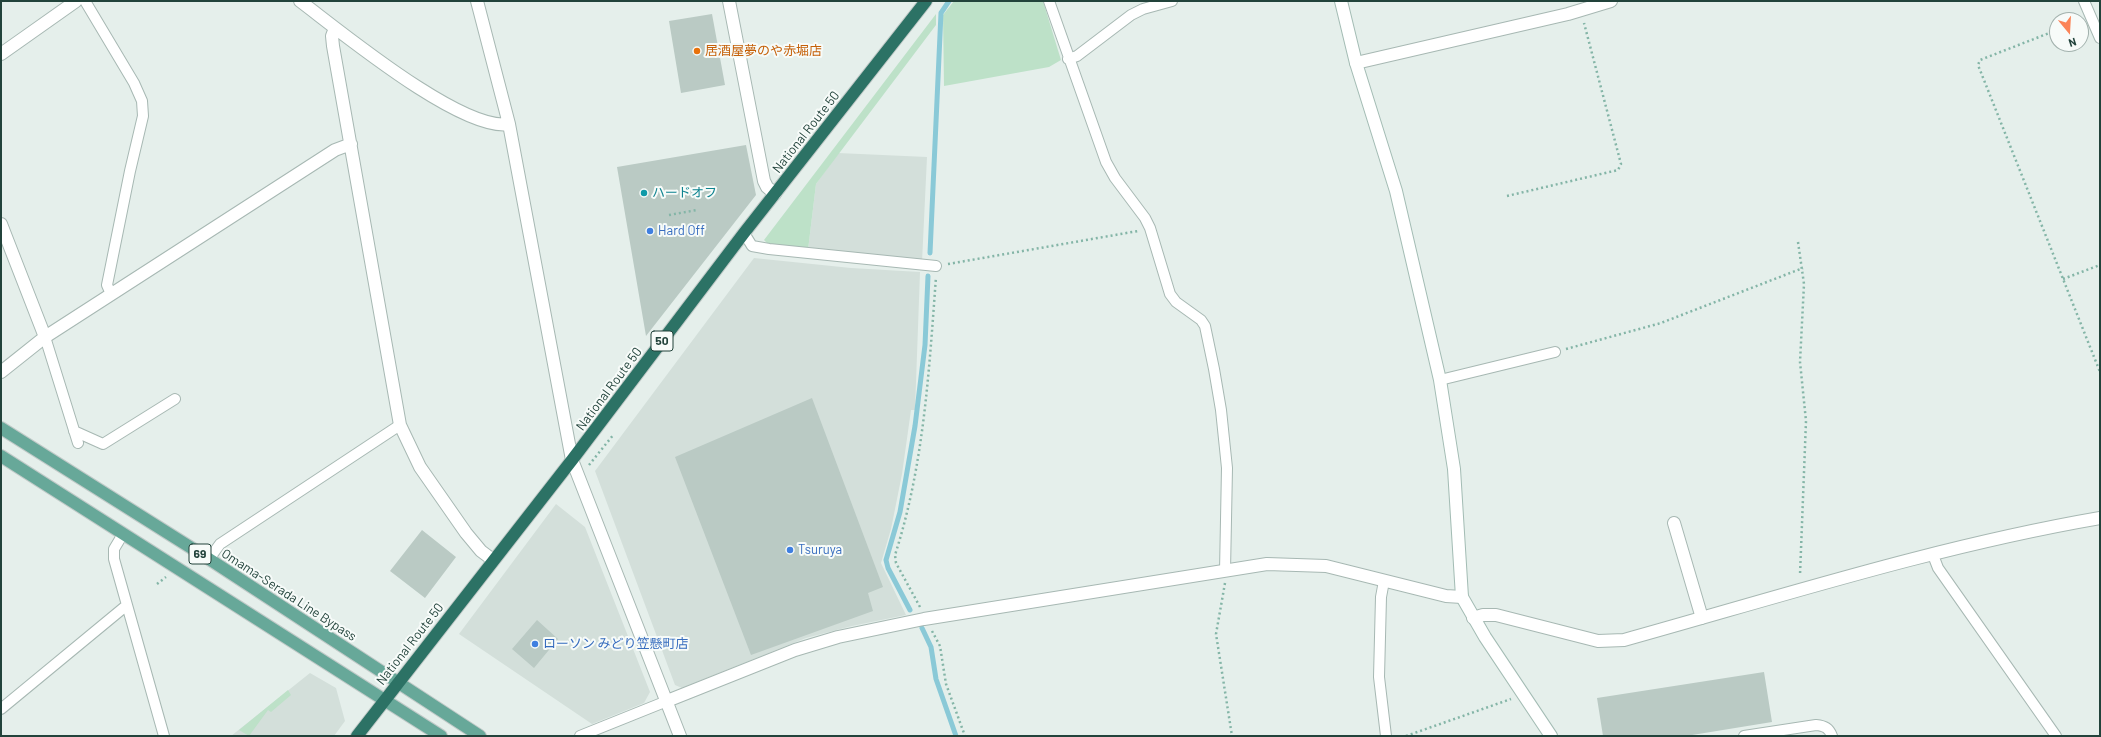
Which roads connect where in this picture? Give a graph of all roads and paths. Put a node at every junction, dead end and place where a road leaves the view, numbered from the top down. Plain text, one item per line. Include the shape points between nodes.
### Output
1 (76, 1) edge
2 (85, 1) edge
3 (300, 1) edge
4 (477, 1) edge
5 (729, 1) edge
6 (926, 1) edge
7 (1049, 1) edge
8 (1172, 1) edge
9 (1341, 1) edge
10 (1611, 1) edge
11 (2084, 1) edge
12 (1579, 6) edge
13 (335, 28) junction
14 (2049, 33) edge
15 (2100, 38) edge
16 (1, 54) edge
17 (1068, 59) junction
18 (1356, 63) junction
19 (509, 124) junction
20 (351, 144) junction
21 (775, 194) junction
22 (1507, 196) dead end
23 (697, 210) dead end
24 (670, 215) dead end
25 (1, 224) edge
26 (1150, 228) junction
27 (744, 234) junction
28 (1798, 242) dead end
29 (2100, 265) edge
30 (936, 266) junction
31 (1802, 268) junction
32 (2063, 279) junction
33 (112, 294) junction
34 (45, 337) junction
35 (1555, 352) joint
36 (2100, 362) edge
37 (2096, 363) junction
38 (1, 372) edge
39 (2100, 372) edge
40 (1440, 380) junction
41 (175, 399) dead end
42 (400, 424) junction
43 (1, 428) edge
44 (74, 431) junction
45 (614, 434) dead end
46 (78, 443) dead end
47 (1, 456) edge
48 (572, 460) junction
49 (588, 467) dead end
50 (2100, 518) edge
51 (1674, 523) dead end
52 (123, 534) junction
53 (1933, 555) junction
54 (208, 559) junction
55 (493, 560) junction
56 (1225, 571) junction
57 (166, 577) dead end
58 (1384, 581) junction
59 (157, 584) dead end
60 (1804, 587) junction
61 (1462, 597) junction
62 (127, 605) junction
63 (924, 618) junction
64 (1473, 618) junction
65 (1702, 618) junction
66 (398, 682) junction
67 (1523, 695) junction
68 (385, 699) junction
69 (667, 701) junction
70 (1, 709) edge
71 (164, 736) edge
72 (357, 736) edge
73 (441, 736) edge
74 (480, 736) edge
75 (580, 736) edge
76 (680, 736) edge
77 (966, 736) edge
78 (1232, 736) edge
79 (1386, 736) edge
80 (1406, 736) edge
81 (1551, 736) edge
82 (1744, 736) edge
83 (1832, 736) edge
84 (2056, 736) edge

1 - 16 street
2 - 33 lane via 142,101 143,116 107,285
3 - 13 street
4 - 19 street
5 - 21 street via 764,181
6 - 21 highway, National Route 50 / 50
7 - 17 lane
8 - 17 lane via 1131,15 1077,56
9 - 18 street
10 - 12 street
11 - 15 lane
12 - 18 street
12 - 22 path via 1621,164 1618,170
13 - 19 street via 414,84 461,113 495,125
13 - 20 street via 332,36 333,46
14 - 32 path via 1980,60 1978,65
17 - 26 lane via 1106,162
18 - 40 street via 1396,190
19 - 48 street
20 - 33 street via 335,150
20 - 42 street
21 - 27 highway, National Route 50 / 50
23 - 24 path
25 - 34 street
26 - 30 path
26 - 56 lane via 1170,294 1176,302 1201,320 1214,369 1227,468
27 - 30 lane via 752,246 769,249
27 - 48 highway, National Route 50 / 50
28 - 31 path
29 - 32 path
30 - 63 path via 925,418 910,498 895,555 896,563
31 - 35 path via 1661,323
31 - 60 path via 1804,284 1800,362 1806,421 1800,579
32 - 37 path
33 - 34 street
34 - 38 street
34 - 44 lane
35 - 40 lane
36 - 37 path
37 - 39 path
40 - 61 street via 1454,469
41 - 44 lane via 103,444
42 - 54 lane via 220,544
42 - 55 street via 420,467 466,533 481,551
43 - 54 main road, Omama-Serada Line Bypass / 69
44 - 46 lane
45 - 49 path
47 - 52 main road, 69
48 - 55 highway, National Route 50 / 50
48 - 69 street
50 - 53 street
51 - 65 street
52 - 62 lane via 113,554
52 - 68 main road, 69
53 - 60 street
53 - 84 lane via 1938,568
54 - 66 main road, Omama-Serada Line Bypass / 69
55 - 66 highway, National Route 50 / 50
56 - 58 street via 1267,564 1326,566
56 - 63 street
56 - 78 path via 1216,634
57 - 59 path
58 - 61 street via 1446,596
58 - 79 lane via 1381,597 1379,677
60 - 65 street
61 - 64 street
62 - 70 lane
62 - 71 lane
63 - 69 street via 838,637 795,650
63 - 77 path via 940,646 946,684
64 - 65 street via 1496,615 1589,639 1613,642
64 - 67 street
66 - 68 highway, National Route 50 / 50
66 - 74 main road, Omama-Serada Line Bypass / 69
67 - 80 path
67 - 81 street
68 - 72 highway, National Route 50 / 50
68 - 73 main road, 69
69 - 75 lane
69 - 76 street
82 - 83 lane via 1816,725 1830,730

